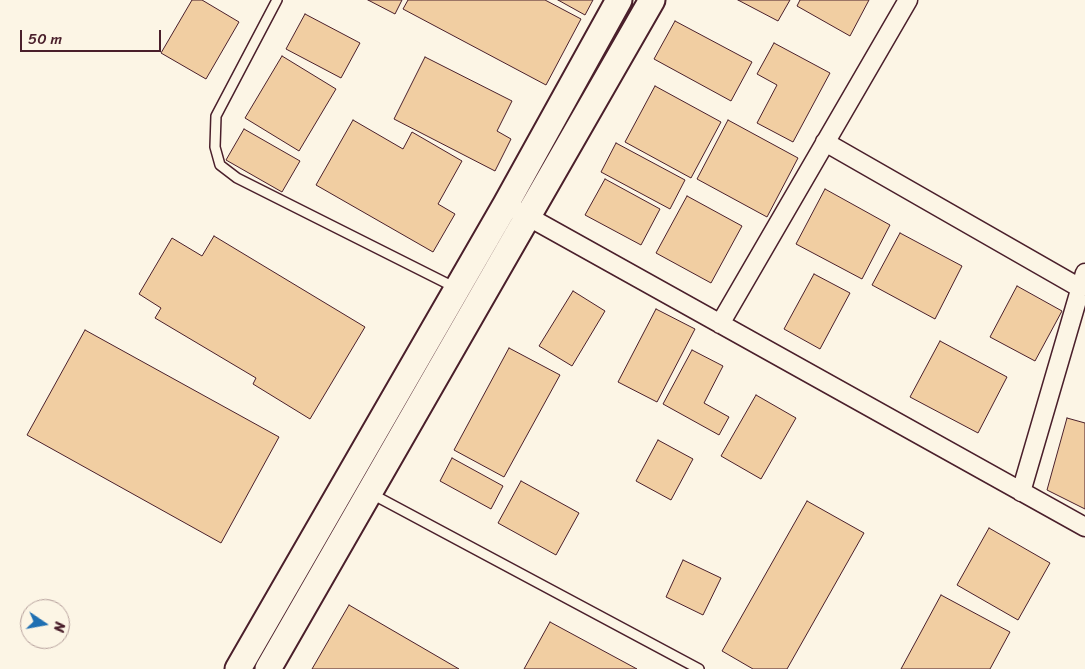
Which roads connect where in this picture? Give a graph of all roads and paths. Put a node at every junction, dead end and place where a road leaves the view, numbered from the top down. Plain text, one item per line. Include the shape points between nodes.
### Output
1 (277, 0) edge
2 (619, 0) edge
3 (652, 0) edge
4 (908, 0) edge
5 (825, 142) junction
6 (506, 204) junction
7 (528, 217) junction
8 (1083, 281) edge
9 (456, 288) junction
10 (720, 324) junction
11 (1021, 492) junction
12 (370, 493) junction
13 (1085, 527) edge
14 (238, 669) edge
15 (268, 669) edge
16 (699, 669) edge

1 - 9 lane via 216,116 215,147 220,165 237,178
2 - 6 street
3 - 7 street
4 - 5 street
5 - 8 street
5 - 10 street
6 - 7 street
6 - 9 street
7 - 10 street
7 - 12 street
8 - 11 street
9 - 14 street
10 - 11 street
11 - 13 street
12 - 15 street
12 - 16 lane

